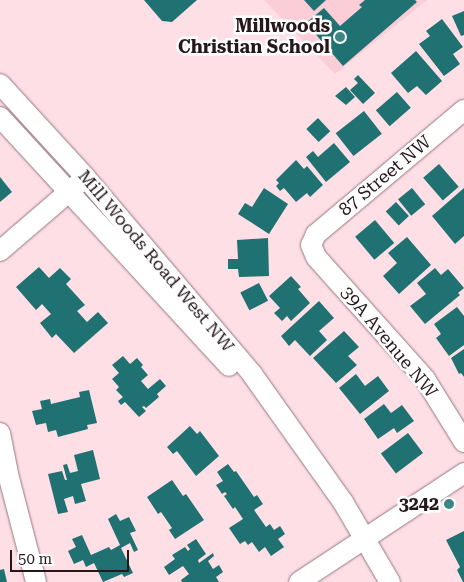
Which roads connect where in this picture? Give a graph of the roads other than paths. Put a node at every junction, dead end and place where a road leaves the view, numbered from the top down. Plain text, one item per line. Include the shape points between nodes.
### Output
1 (0, 84) edge
2 (0, 117) edge
3 (460, 121) edge
4 (86, 178) junction
5 (68, 192) junction
6 (311, 245) joint
7 (0, 252) edge
8 (0, 433) edge
9 (464, 442) edge
10 (304, 446) junction
11 (464, 473) edge
12 (5, 480) edge
13 (366, 538) junction
14 (36, 582) edge
15 (299, 582) edge
16 (390, 582) edge

1 - 4 street, Mill Woods Road West NW
2 - 5 street, Mill Woods Road West NW
3 - 6 street, 87 Street NW via 316,234
4 - 5 street
4 - 10 street, Mill Woods Road West NW via 252,374
5 - 7 street
5 - 10 street, Mill Woods Road West NW
6 - 9 street, 39A Avenue NW via 316,257 425,380
8 - 12 street
10 - 13 street, Mill Woods Road West NW
11 - 13 street
12 - 14 street
13 - 15 street
13 - 16 street, Mill Woods Road West NW

